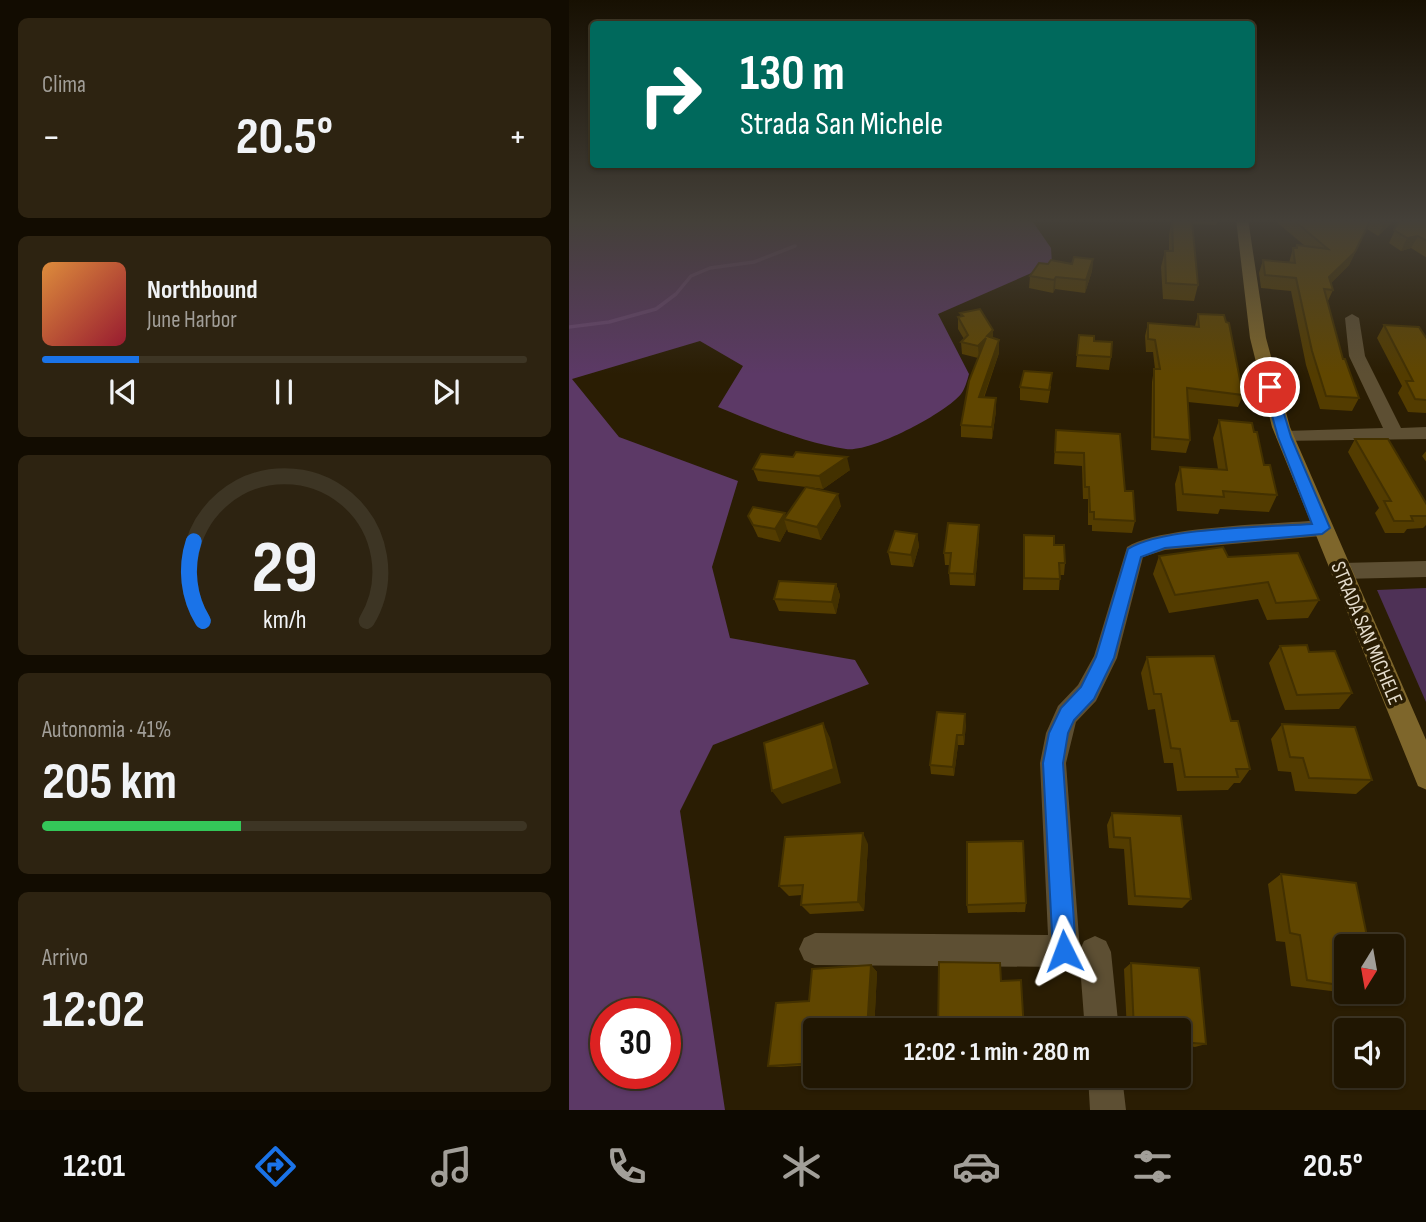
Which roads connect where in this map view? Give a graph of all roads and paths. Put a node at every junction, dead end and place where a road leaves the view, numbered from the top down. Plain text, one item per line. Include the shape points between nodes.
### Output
1 (1249, 271) edge
2 (1352, 318) dead end
3 (1426, 433) edge
4 (1395, 434) junction
5 (1285, 437) junction
6 (1322, 528) junction
7 (1426, 569) edge
8 (1341, 571) junction
9 (1426, 777) edge
10 (815, 949) dead end
11 (1095, 952) dead end
12 (1101, 1018) edge
13 (1106, 1088) edge
14 (1108, 1110) edge

1 - 5 street, STRADA SAN MICHELE via 1259,338
2 - 4 street via 1357,356
3 - 4 street
4 - 5 street
5 - 6 street, STRADA SAN MICHELE
6 - 8 street, STRADA SAN MICHELE
6 - 10 street via 1165,542 1134,554 1105,658 1087,693 1067,714 1053,763 1064,951
7 - 8 street
8 - 9 street, STRADA SAN MICHELE
11 - 12 street
13 - 14 street

